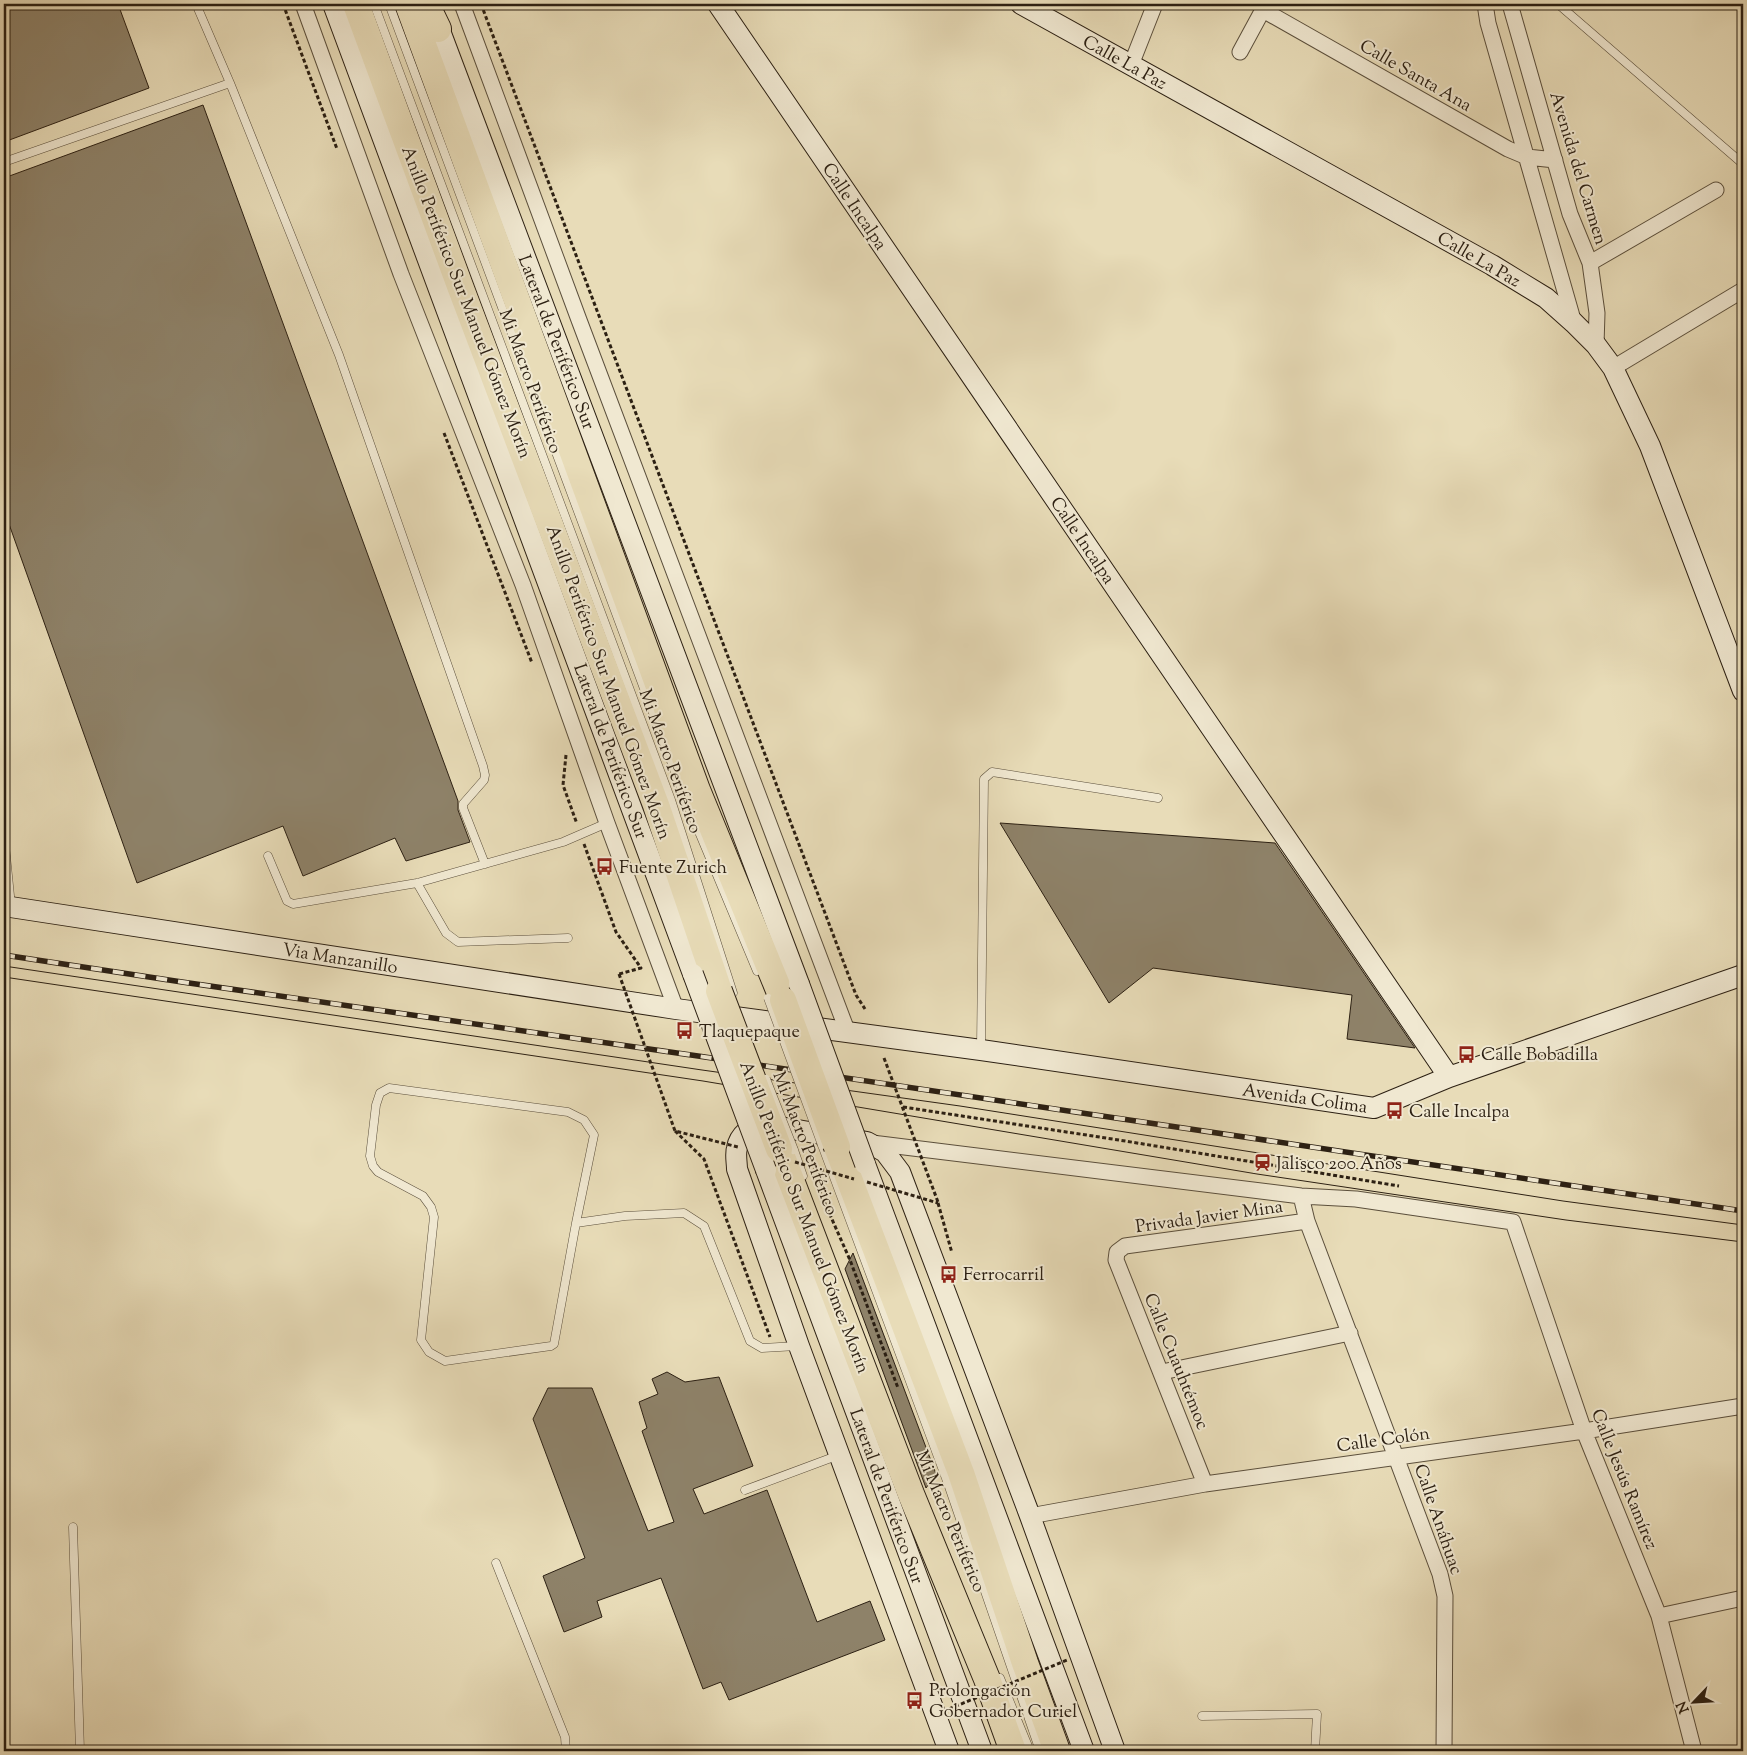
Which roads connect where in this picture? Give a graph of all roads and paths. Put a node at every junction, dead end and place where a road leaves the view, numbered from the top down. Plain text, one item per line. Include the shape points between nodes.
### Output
1 (196, 4) edge
2 (302, 4) edge
3 (333, 4) edge
4 (356, 4) edge
5 (374, 4) edge
6 (389, 4) edge
7 (408, 4) edge
8 (426, 4) edge
9 (431, 4) edge
10 (462, 4) edge
11 (481, 4) edge
12 (718, 4) edge
13 (1021, 4) edge
14 (1156, 4) edge
15 (1485, 4) edge
16 (1510, 4) edge
17 (1558, 4) edge
18 (1264, 7) edge
19 (438, 29) junction
20 (1240, 52) dead end
21 (1131, 65) junction
22 (230, 83) junction
23 (1527, 156) junction
24 (1555, 160) junction
25 (4, 162) edge
26 (1743, 164) edge
27 (1716, 190) dead end
28 (1590, 263) junction
29 (1743, 290) edge
30 (1574, 323) junction
31 (1596, 345) junction
32 (1613, 368) junction
33 (444, 430) dead end
34 (535, 670) dead end
35 (1743, 691) edge
36 (566, 753) dead end
37 (1158, 798) dead end
38 (607, 823) junction
39 (580, 834) junction
40 (4, 836) edge
41 (268, 856) dead end
42 (485, 864) junction
43 (417, 883) junction
44 (8, 906) edge
45 (568, 938) dead end
46 (1743, 975) edge
47 (761, 980) dead end
48 (779, 993) junction
49 (730, 995) junction
50 (676, 1009) junction
51 (865, 1009) dead end
52 (740, 1011) dead end
53 (748, 1030) dead end
54 (848, 1033) junction
55 (981, 1050) junction
56 (884, 1058) dead end
57 (762, 1067) dead end
58 (1449, 1077) junction
59 (903, 1107) junction
60 (866, 1142) junction
61 (830, 1146) junction
62 (742, 1148) dead end
63 (782, 1158) junction
64 (809, 1166) junction
65 (813, 1175) dead end
66 (862, 1175) junction
67 (817, 1183) dead end
68 (1399, 1186) dead end
69 (807, 1187) dead end
70 (1301, 1196) junction
71 (1307, 1221) junction
72 (576, 1223) junction
73 (1117, 1252) joint
74 (1350, 1333) junction
75 (799, 1346) junction
76 (1162, 1372) junction
77 (898, 1390) dead end
78 (1743, 1406) edge
79 (1584, 1431) junction
80 (840, 1454) junction
81 (1397, 1456) junction
82 (1205, 1484) junction
83 (745, 1490) dead end
84 (1030, 1516) junction
85 (73, 1527) dead end
86 (496, 1563) dead end
87 (1743, 1598) edge
88 (1659, 1616) junction
89 (1067, 1660) dead end
90 (998, 1672) dead end
91 (949, 1709) dead end
92 (1202, 1716) dead end
93 (80, 1751) edge
94 (566, 1751) edge
95 (949, 1751) edge
96 (982, 1751) edge
97 (1013, 1751) edge
98 (1030, 1751) edge
99 (1040, 1751) edge
100 (1057, 1751) edge
101 (1084, 1751) edge
102 (1115, 1751) edge
103 (1315, 1751) edge
104 (1444, 1751) edge
105 (1694, 1751) edge

1 - 22 lane
2 - 38 street via 401,274 523,585
3 - 63 street, Lateral de Periférico Sur, bridge via 693,974
4 - 49 highway, Anillo Periférico Sur Manuel Gómez Morín
5 - 49 lane, Mi Macro Periférico via 671,800
6 - 47 lane, Mi Macro Periférico via 684,796
7 - 48 highway via 697,790
8 - 19 highway
9 - 19 street, Lateral de Periférico Sur
10 - 54 street
11 - 51 path via 856,995
12 - 58 street, Calle Incalpa
13 - 21 street, Calle La Paz
14 - 21 street
15 - 23 street
16 - 24 street, Avenida del Carmen
17 - 26 lane
18 - 20 street
18 - 23 street, Calle Santa Ana via 1508,149
19 - 48 street, Lateral de Periférico Sur
21 - 30 street, Calle La Paz via 1492,265 1546,298
22 - 25 lane
22 - 42 lane via 339,355 483,766 484,780 463,808
23 - 24 street, Calle Santa Ana
23 - 30 street
24 - 28 street, Avenida del Carmen via 1570,214
27 - 28 street
28 - 31 street, Avenida del Carmen via 1597,313
29 - 32 street
30 - 31 street, Calle La Paz
31 - 32 street, Calle La Paz
32 - 35 street, Calle La Paz via 1650,446
33 - 34 path
36 - 39 path via 563,785
37 - 55 lane via 992,772 984,779
38 - 39 lane
38 - 50 street
39 - 42 lane via 563,842
39 - 62 path, bridge via 616,932 641,968 619,974 675,1131
40 - 44 lane
41 - 43 lane via 287,901 293,904
42 - 43 lane
43 - 45 lane via 446,933 458,942
44 - 50 street, Via Manzanillo
46 - 58 street, Avenida Colima
48 - 61 highway, bridge
48 - 66 street, Lateral de Periférico Sur, bridge
49 - 63 highway, Anillo Periférico Sur Manuel Gómez Morín, bridge
50 - 54 street, Via Manzanillo
52 - 53 lane
54 - 55 street, Avenida Colima
55 - 58 street, Avenida Colima via 1374,1108
56 - 59 path, bridge
57 - 63 lane, Mi Macro Periférico, bridge
59 - 66 path, bridge via 938,1203
59 - 68 path
60 - 70 street
60 - 75 street via 763,1124 753,1125 736,1148 736,1169
60 - 84 street via 885,1152 900,1172
61 - 99 lane, Mi Macro Periférico
61 - 100 highway via 961,1473
63 - 64 path, bridge
63 - 69 lane, Mi Macro Periférico
63 - 96 street, Lateral de Periférico Sur
63 - 97 highway, Anillo Periférico Sur Manuel Gómez Morín
64 - 65 path
64 - 66 path, bridge
66 - 101 street, Lateral de Periférico Sur
67 - 77 path via 850,1260
70 - 71 street, Calle Anáhuac
70 - 79 street, Calle Jesús Ramírez via 1356,1198 1512,1222
71 - 73 street, Privada Javier Mina via 1125,1246
71 - 74 street, Calle Anáhuac
72 - 72 lane via 554,1344 445,1361 429,1352 421,1340 434,1217 423,1196 378,1172 373,1166 370,1156 380,1093 389,1088 568,1112 584,1120 594,1135
72 - 75 lane via 684,1213 704,1226 750,1341 762,1348
73 - 76 street, Calle Cuauhtémoc via 1116,1260
74 - 76 street
74 - 81 street, Calle Anáhuac
75 - 80 street
76 - 82 street, Calle Cuauhtémoc
78 - 79 street, Calle Colón
79 - 81 street, Calle Colón
79 - 88 street, Calle Jesús Ramírez
80 - 83 lane
80 - 95 street
81 - 82 street, Calle Colón
81 - 104 street, Calle Anáhuac via 1440,1574 1444,1596
82 - 84 street, Calle Colón
84 - 102 street
85 - 93 lane
86 - 94 lane via 565,1737
87 - 88 street
88 - 105 street, Calle Jesús Ramírez
89 - 91 path, bridge
90 - 98 lane
92 - 103 lane via 1317,1714

